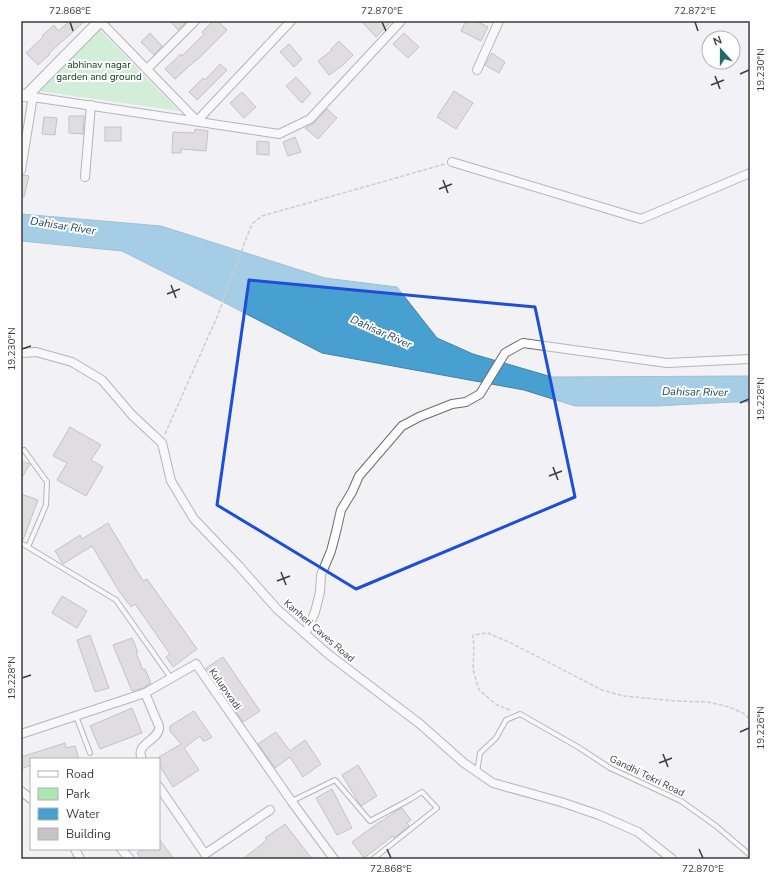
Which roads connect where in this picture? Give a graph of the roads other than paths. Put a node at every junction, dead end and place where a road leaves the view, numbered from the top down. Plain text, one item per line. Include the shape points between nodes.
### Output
1 (91, 21) edge
2 (100, 21) edge
3 (195, 21) edge
4 (292, 21) edge
5 (402, 21) edge
6 (499, 21) edge
7 (147, 69) junction
8 (477, 70) dead end
9 (25, 95) edge
10 (91, 105) junction
11 (197, 121) junction
12 (452, 162) road end
13 (21, 170) edge
14 (750, 173) edge
15 (86, 177) dead end
16 (21, 353) edge
17 (750, 359) edge
18 (24, 450) dead end
19 (21, 543) edge
20 (28, 547) junction
21 (305, 634) junction
22 (170, 678) junction
23 (145, 692) junction
24 (76, 716) junction
25 (21, 734) edge
26 (90, 753) dead end
27 (141, 758) edge
28 (477, 772) junction
29 (160, 789) edge
30 (21, 791) edge
31 (30, 798) edge
32 (292, 802) junction
33 (270, 810) dead end
34 (76, 850) edge
35 (122, 850) edge
36 (750, 855) edge
37 (205, 857) edge
38 (80, 859) edge
39 (130, 859) edge
40 (334, 859) edge
41 (373, 859) edge
42 (672, 859) edge

1 - 9 street
2 - 7 street
2 - 9 street
3 - 7 street
4 - 11 street
5 - 11 street via 310,119 280,134
6 - 8 street
7 - 11 street
9 - 10 street
9 - 13 street
10 - 11 street
10 - 15 street
12 - 14 street via 641,219
16 - 21 street, Kanheri Caves Road via 36,352 72,362 102,380 132,415 162,443 171,482 194,519 277,609
17 - 21 street via 667,363 523,343 506,353 480,394 466,402 452,404 402,426 359,476 341,510 331,551 321,576 315,612
18 - 20 lane via 47,482 46,504
19 - 20 lane
20 - 22 lane via 116,600
21 - 28 street, Kanheri Caves Road
22 - 23 street, Kulupwadi
22 - 32 street, Kulupwadi via 196,664
23 - 24 street, Kulupwadi
23 - 27 street via 160,730 140,751
24 - 25 street, Kulupwadi
24 - 26 lane
28 - 36 lane, Gandhi Tekri Road via 480,753 496,738 506,720 520,714 610,768 681,801
28 - 42 street, Kanheri Caves Road via 493,783 600,815 638,832
29 - 37 street
30 - 31 street
32 - 40 street, Kulupwadi
32 - 41 lane via 335,780 370,821 422,792 437,808
33 - 37 street
34 - 38 street
35 - 39 street

